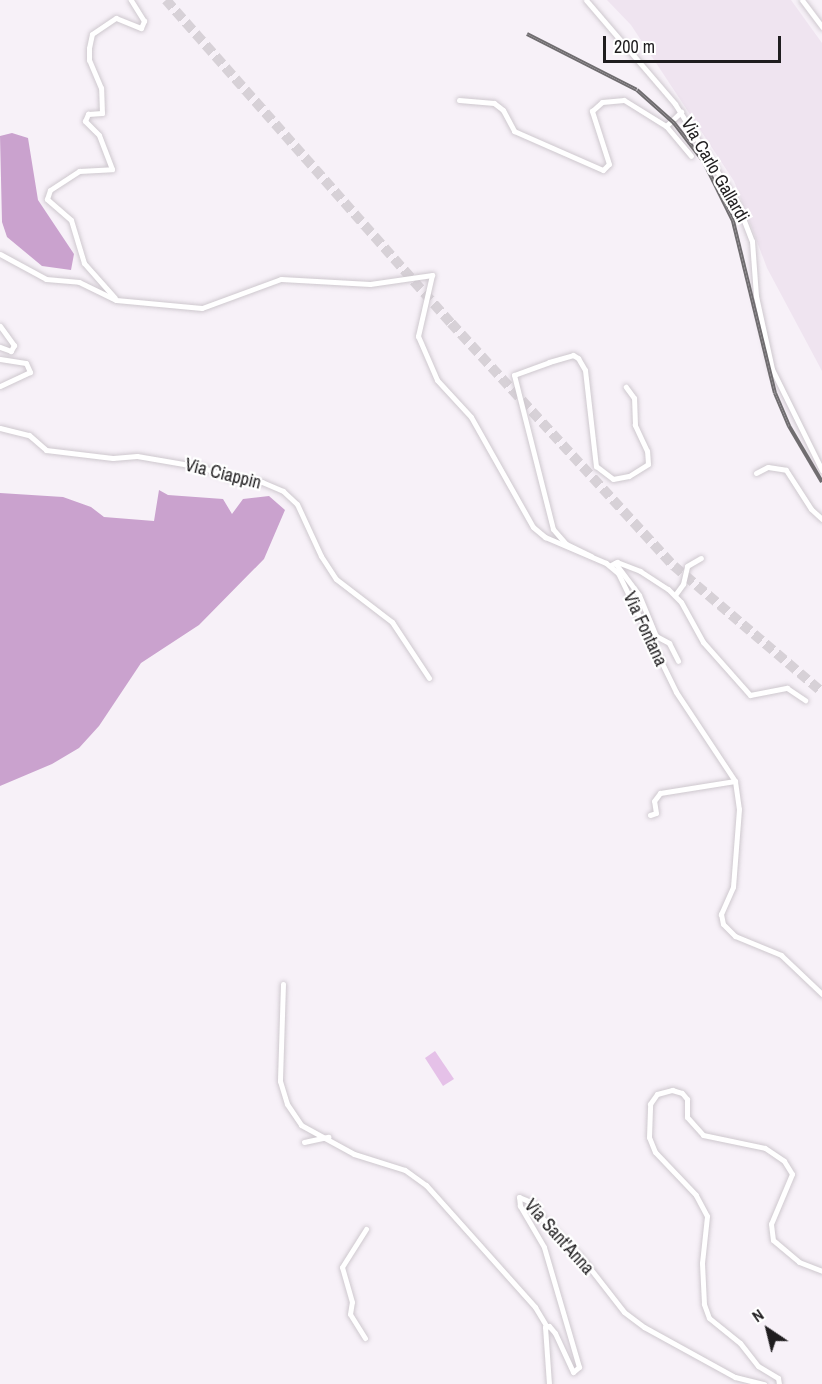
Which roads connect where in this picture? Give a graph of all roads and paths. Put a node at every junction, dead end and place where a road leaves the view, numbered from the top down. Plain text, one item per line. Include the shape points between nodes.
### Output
1 (131, 0) edge
2 (586, 0) edge
3 (802, 0) edge
4 (822, 27) edge
5 (459, 100) dead end
6 (681, 112) junction
7 (666, 126) junction
8 (691, 156) dead end
9 (0, 254) edge
10 (116, 300) junction
11 (0, 326) edge
12 (0, 347) edge
13 (0, 359) edge
14 (0, 386) edge
15 (626, 387) dead end
16 (0, 428) edge
17 (822, 470) edge
18 (756, 473) dead end
19 (822, 519) edge
20 (593, 557) junction
21 (701, 558) dead end
22 (613, 564) junction
23 (675, 595) junction
24 (678, 662) dead end
25 (429, 678) dead end
26 (805, 700) dead end
27 (735, 781) junction
28 (650, 815) dead end
29 (283, 984) dead end
30 (822, 994) edge
31 (330, 1137) junction
32 (304, 1142) dead end
33 (366, 1229) dead end
34 (822, 1271) edge
35 (547, 1327) junction
36 (364, 1338) dead end
37 (549, 1384) edge
38 (764, 1384) edge
39 (779, 1384) edge

1 - 10 street via 144,21 141,28 116,18 93,34 89,48 89,60 101,88 102,113 88,114 84,121 99,135 112,169 79,171 50,190 47,199 71,220 84,263
2 - 6 street, Via Carlo Gallardi
3 - 4 street
5 - 7 street via 494,103 517,133 603,170 609,164 592,112 599,103 624,100
6 - 7 street
6 - 17 street, Via Carlo Gallardi via 747,223 756,296 772,369
7 - 8 street
9 - 10 street via 45,279 79,282
10 - 20 street via 202,308 281,279 370,284 432,275 418,336 437,380 471,417 533,527 545,537
11 - 12 street via 14,345 11,351
13 - 14 street via 30,366 25,375
15 - 20 street via 634,398 635,426 647,451 648,464 629,476 613,479 596,466 585,370 578,358 549,362 514,375 553,529 566,544
16 - 25 street, Via Ciappin via 29,435 46,450 113,458 137,456 191,465 283,491 297,504 336,579 392,622
18 - 19 street via 768,467 786,470
20 - 22 street
21 - 23 street via 687,566 683,584
22 - 23 street via 655,578
22 - 24 street via 639,596 656,636 669,643
22 - 27 street, Via Fontana via 675,691
23 - 26 street via 703,642 750,695 787,688
27 - 28 street via 660,793 654,801 656,813
27 - 30 street, Via Fontana via 739,809 733,887 721,914 723,924 735,936 781,955
29 - 31 street via 280,1081 287,1104 301,1125
31 - 32 street
31 - 35 street via 354,1154 405,1170 426,1185 535,1307
33 - 36 street via 342,1267 352,1302 351,1314
34 - 39 street via 799,1262 773,1240 771,1224 792,1174 784,1161 765,1148 703,1135 687,1117 687,1098 682,1093 672,1090 657,1094 650,1104 649,1137 655,1152 696,1195 707,1216 702,1263 704,1304 709,1318 740,1343 758,1366 778,1378
35 - 37 street via 543,1340 550,1357
35 - 38 street, Via Sant'Anna via 555,1333 569,1368 578,1372 544,1247 519,1197 533,1203 543,1220 582,1258 624,1312 704,1363

